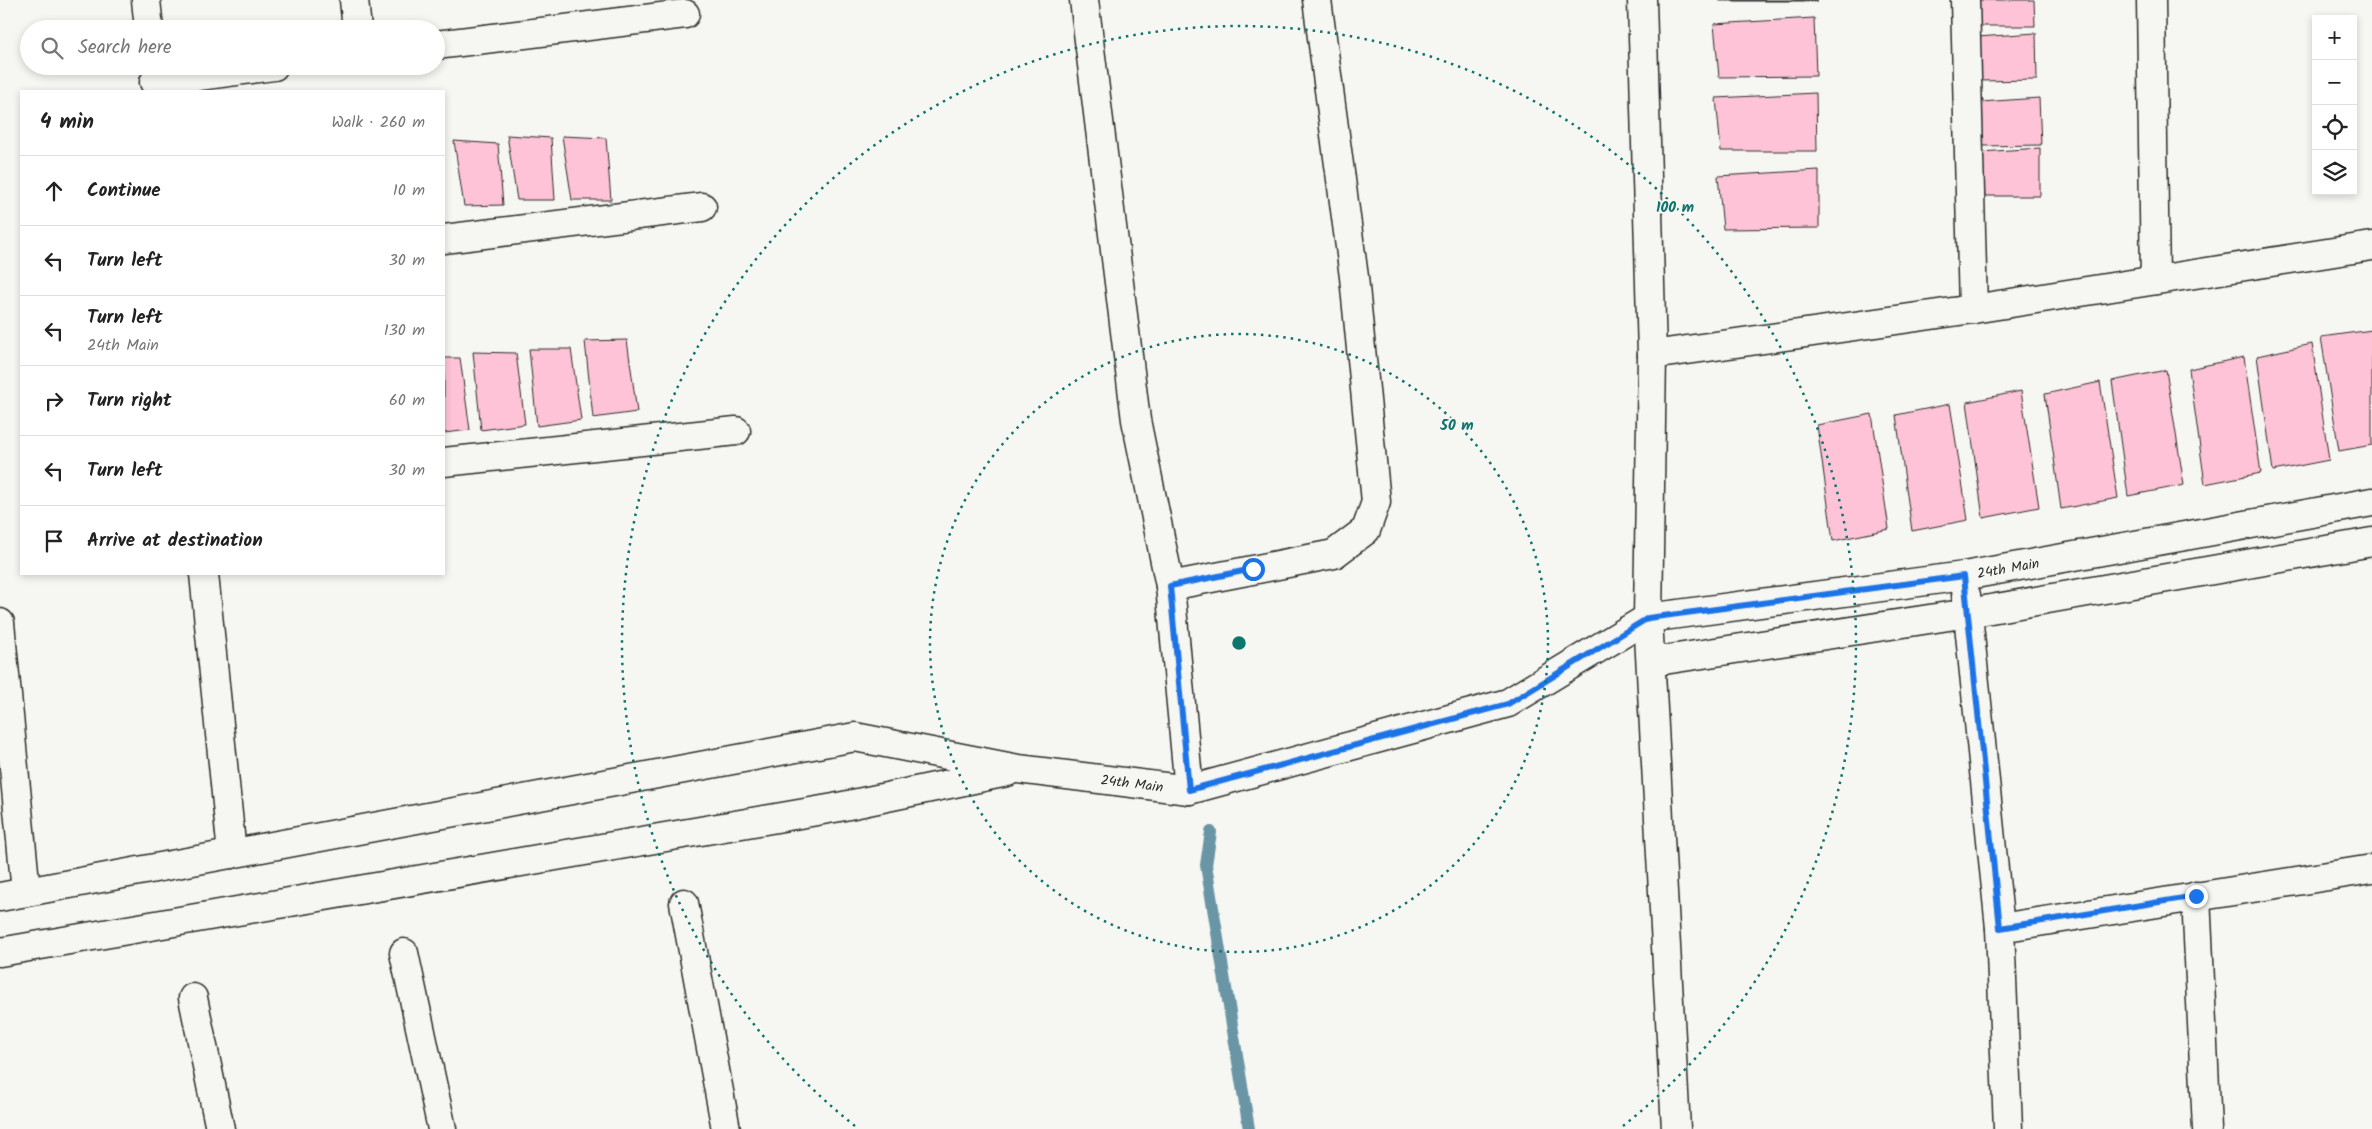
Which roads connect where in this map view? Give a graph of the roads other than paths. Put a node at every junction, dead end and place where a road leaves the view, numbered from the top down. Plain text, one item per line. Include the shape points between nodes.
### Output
1 (146, 0) edge
2 (354, 0) edge
3 (1084, 0) edge
4 (1317, 0) edge
5 (1642, 0) edge
6 (1965, 0) edge
7 (2151, 0) edge
8 (685, 14) dead end
9 (148, 20) edge
10 (357, 20) edge
11 (445, 44) edge
12 (197, 75) edge
13 (154, 80) edge
14 (702, 207) dead end
15 (445, 239) edge
16 (2372, 246) edge
17 (2155, 280) junction
18 (1974, 309) junction
19 (1652, 355) junction
20 (736, 432) dead end
21 (445, 462) edge
22 (2372, 502) edge
23 (2372, 542) edge
24 (204, 575) edge
25 (1964, 576) junction
26 (1170, 586) junction
27 (1968, 613) junction
28 (1648, 618) junction
29 (0, 623) edge
30 (1651, 662) junction
31 (1018, 770) junction
32 (1189, 790) junction
33 (232, 854) junction
34 (2372, 869) edge
35 (26, 892) junction
36 (2196, 896) junction
37 (0, 897) edge
38 (684, 903) dead end
39 (2000, 928) junction
40 (0, 952) edge
41 (404, 953) dead end
42 (193, 998) dead end
43 (220, 1129) edge
44 (442, 1129) edge
45 (726, 1129) edge
46 (1676, 1129) edge
47 (2008, 1129) edge
48 (2207, 1129) edge

1 - 9 street
2 - 10 street
3 - 26 street via 1136,420
4 - 26 street via 1354,277 1376,502 1366,530 1334,554
5 - 19 street
6 - 18 street
7 - 17 street
8 - 11 street
12 - 13 street
14 - 15 street
16 - 17 street
17 - 18 street
18 - 19 street
19 - 28 street
20 - 21 street
22 - 25 street, 24th Main
23 - 27 street
24 - 33 street
25 - 27 street
25 - 28 street, 24th Main
26 - 32 street
27 - 30 street
27 - 39 street
28 - 30 street
28 - 32 street, 24th Main via 1508,704
29 - 35 street
30 - 46 street
31 - 32 street, 24th Main
31 - 33 street via 855,737
31 - 40 street via 834,808
33 - 35 street
34 - 36 street
35 - 37 street
36 - 39 street
36 - 48 street
38 - 45 street
39 - 47 street
41 - 44 street
42 - 43 street

